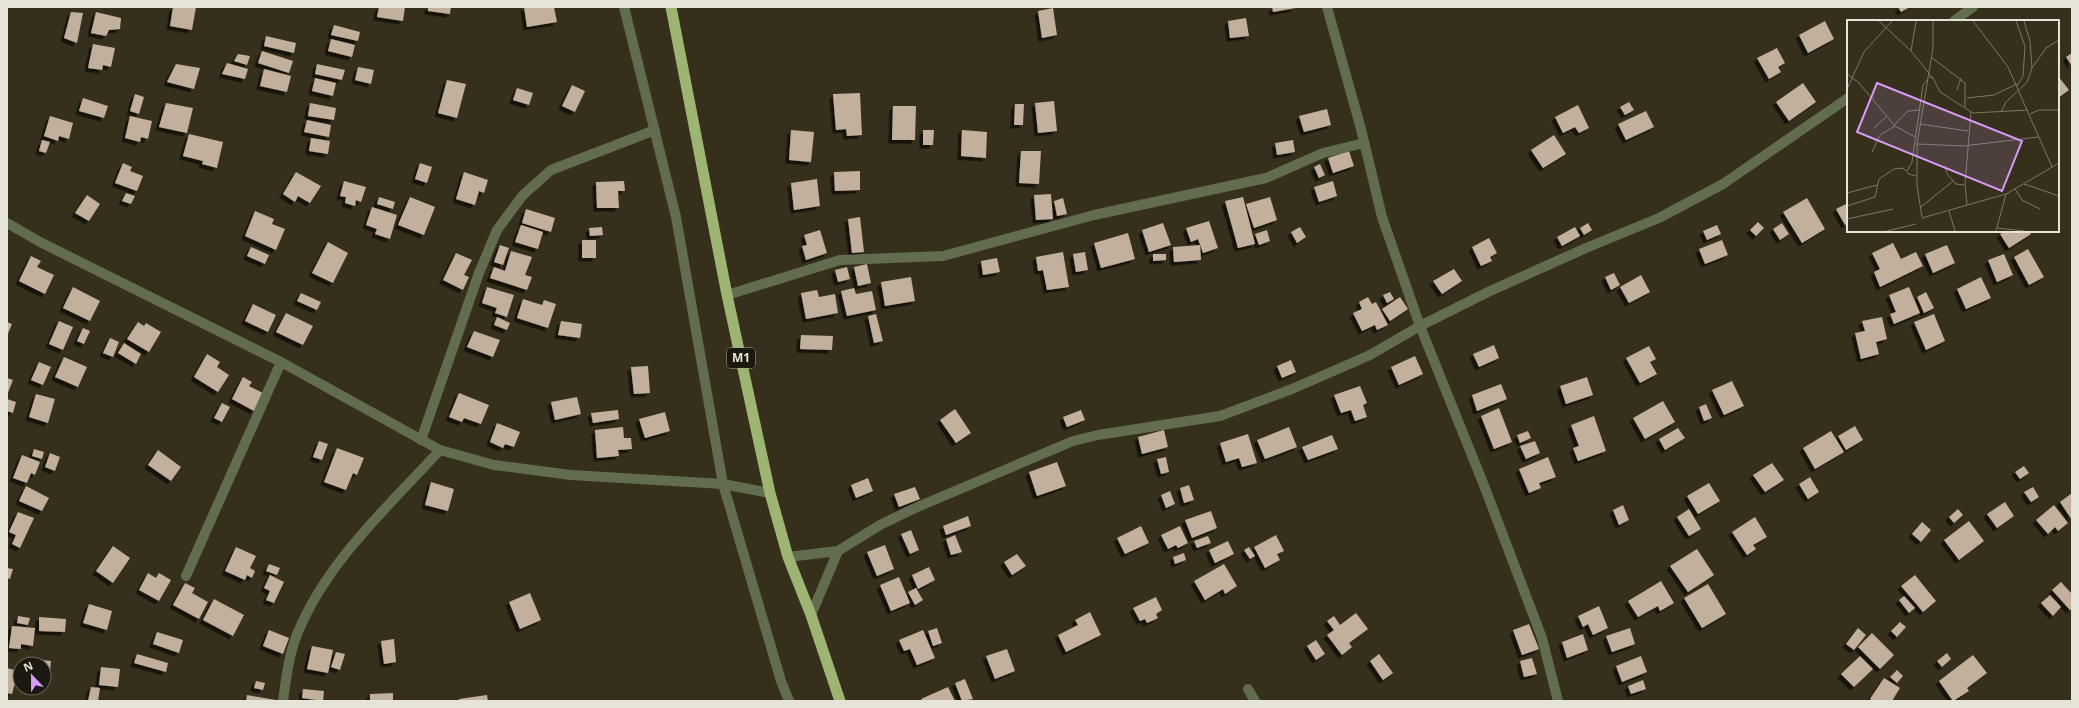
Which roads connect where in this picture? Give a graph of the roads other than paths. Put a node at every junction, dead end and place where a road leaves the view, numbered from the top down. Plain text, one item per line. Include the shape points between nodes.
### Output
1 (624, 7) edge
2 (671, 7) edge
3 (1327, 7) edge
4 (1973, 7) edge
5 (1955, 20) edge
6 (1847, 99) edge
7 (655, 130) junction
8 (1364, 143) junction
9 (7, 223) edge
10 (727, 295) junction
11 (1420, 326) junction
12 (281, 362) junction
13 (422, 440) junction
14 (440, 450) junction
15 (723, 484) junction
16 (770, 493) junction
17 (838, 551) junction
18 (788, 557) junction
19 (186, 576) dead end
20 (811, 615) junction
21 (1248, 689) dead end
22 (283, 701) edge
23 (790, 701) edge
24 (840, 701) edge
25 (1255, 701) edge
26 (1558, 701) edge

1 - 7 street
2 - 10 highway, M1
3 - 8 street
4 - 5 street
6 - 11 street via 1723,184 1659,218 1495,289
7 - 13 street via 551,170 523,195 497,230 479,273
7 - 15 street via 676,217
8 - 10 street via 1323,153 1266,178 1094,215 943,256 840,260
8 - 11 street via 1382,217
9 - 12 street via 40,242
10 - 16 highway, M1
11 - 17 street via 1370,356 1220,416 1073,441 915,508 880,525
11 - 26 street via 1486,488 1542,638
12 - 13 street
12 - 19 street
13 - 14 street
14 - 15 street via 494,465 571,475
14 - 22 street via 346,552 320,588 298,633
15 - 16 street
15 - 23 street via 781,681
16 - 18 highway, M1
17 - 18 street
17 - 20 street
18 - 20 highway, M1
20 - 24 highway, M1
21 - 25 street

